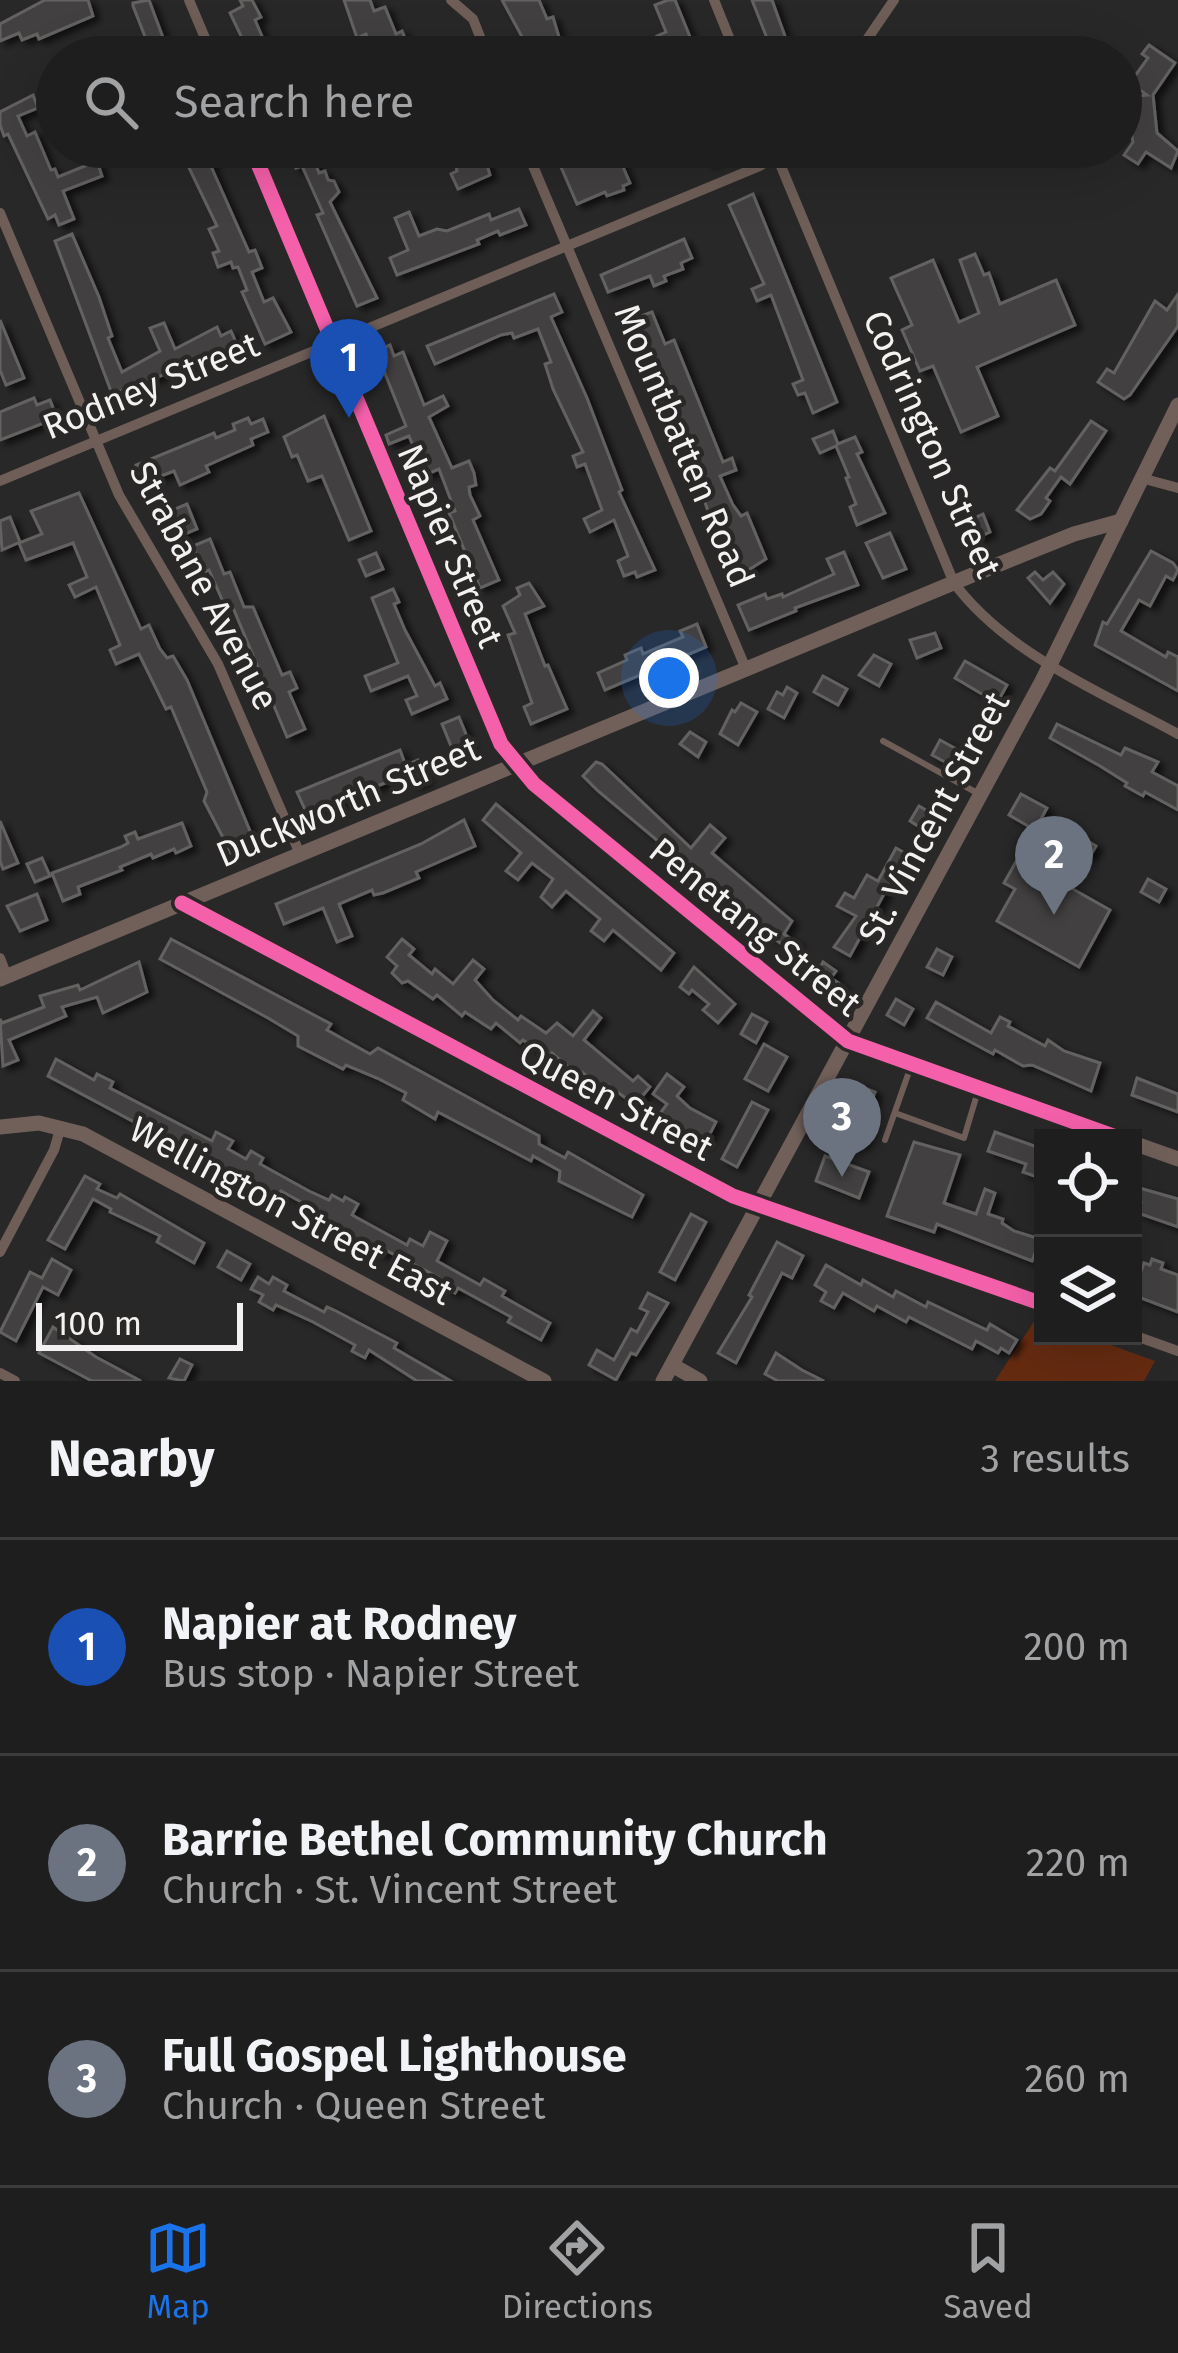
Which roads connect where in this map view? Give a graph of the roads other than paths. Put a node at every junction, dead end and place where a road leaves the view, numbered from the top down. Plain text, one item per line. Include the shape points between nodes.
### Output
1 (189, 0) edge
2 (451, 0) edge
3 (714, 0) edge
4 (894, 0) edge
5 (204, 36) edge
6 (479, 36) edge
7 (729, 36) edge
8 (869, 36) edge
9 (260, 168) edge
10 (534, 168) edge
11 (755, 168) edge
12 (786, 168) edge
13 (0, 213) edge
14 (566, 247) junction
15 (333, 343) junction
16 (1178, 405) edge
17 (96, 441) junction
18 (1141, 478) junction
19 (0, 481) edge
20 (1178, 488) edge
21 (1121, 521) junction
22 (954, 583) junction
23 (1050, 664) junction
24 (746, 669) junction
25 (1178, 734) edge
26 (883, 741) dead end
27 (518, 764) junction
28 (980, 795) junction
29 (300, 854) junction
30 (182, 903) junction
31 (0, 958) edge
32 (4, 977) edge
33 (848, 1041) junction
34 (911, 1066) junction
35 (978, 1088) junction
36 (895, 1113) junction
37 (62, 1126) junction
38 (0, 1127) edge
39 (1094, 1129) edge
40 (885, 1140) dead end
41 (1142, 1146) edge
42 (1178, 1159) edge
43 (758, 1204) junction
44 (0, 1252) edge
45 (1034, 1301) edge
46 (1142, 1338) edge
47 (1178, 1351) edge
48 (0, 1373) edge
49 (668, 1373) edge
50 (15, 1381) edge
51 (544, 1381) edge
52 (700, 1381) edge

1 - 5 street
2 - 6 street
3 - 7 street
4 - 8 street
9 - 15 street, Napier Street
10 - 14 street, Mountbatten Road
11 - 14 street, Rodney Street
12 - 22 street, Codrington Street
13 - 17 street, Strabane Avenue
14 - 15 street, Rodney Street
14 - 24 street, Mountbatten Road
15 - 17 street, Rodney Street
15 - 27 street, Napier Street via 501,744
16 - 18 main road, St. Vincent Street
17 - 19 street, Rodney Street
17 - 29 street, Strabane Avenue via 138,532 218,664
18 - 20 street
18 - 21 main road, St. Vincent Street
21 - 22 main road, Duckworth Street
21 - 23 main road, St. Vincent Street
22 - 23 street, Codrington Street via 1001,631
22 - 24 main road, Duckworth Street
23 - 25 street, Codrington Street
23 - 28 main road, St. Vincent Street
24 - 27 main road, Duckworth Street
26 - 28 lane
27 - 29 main road, Duckworth Street
27 - 33 main road, Penetang Street
28 - 33 main road, St. Vincent Street
29 - 30 main road, Duckworth Street
30 - 32 main road, Duckworth Street
30 - 43 street, Queen Street
31 - 32 street
33 - 34 main road, Penetang Street
33 - 43 main road, St. Vincent Street
34 - 35 main road, Penetang Street
34 - 36 lane
35 - 36 lane via 964,1138
35 - 39 main road, Penetang Street
36 - 40 lane
37 - 38 main road, Wellington Street East
37 - 44 street
37 - 51 main road, Wellington Street East
41 - 42 main road
43 - 45 street, Queen Street
43 - 49 main road, St. Vincent Street
46 - 47 street
48 - 50 street
49 - 52 main road

